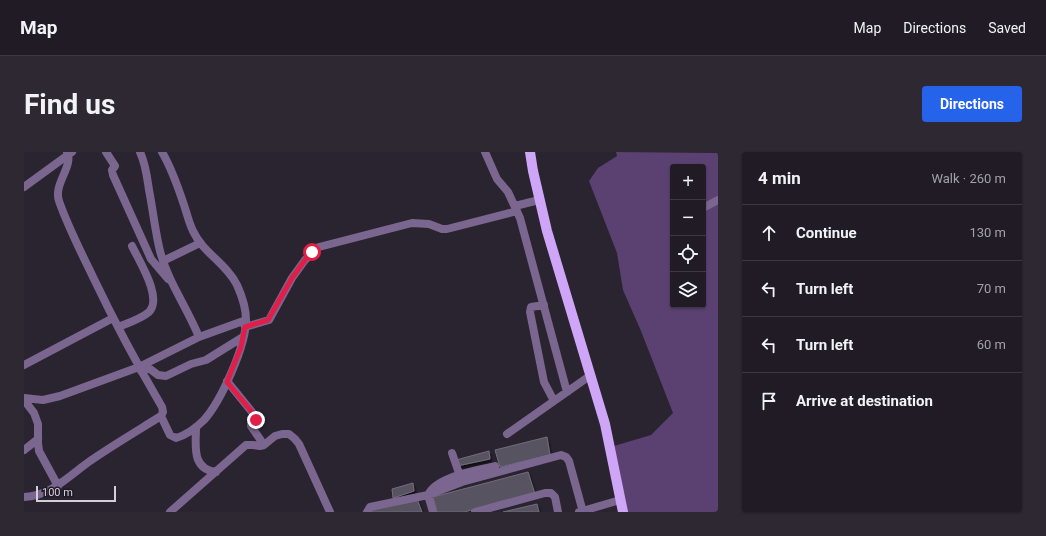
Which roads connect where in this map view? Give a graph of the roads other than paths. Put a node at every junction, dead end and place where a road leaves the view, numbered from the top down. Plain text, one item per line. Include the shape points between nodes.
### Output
1 (106, 152) edge
2 (140, 152) edge
3 (162, 152) edge
4 (485, 152) edge
5 (530, 152) edge
6 (69, 153) edge
7 (24, 187) edge
8 (540, 200) junction
9 (718, 200) edge
10 (706, 206) edge
11 (516, 209) junction
12 (200, 243) junction
13 (132, 246) dead end
14 (163, 261) junction
15 (172, 284) junction
16 (544, 305) junction
17 (113, 318) junction
18 (245, 324) junction
19 (118, 327) junction
20 (199, 337) junction
21 (243, 337) junction
22 (24, 365) edge
23 (140, 369) junction
24 (591, 375) junction
25 (227, 382) junction
26 (567, 392) junction
27 (554, 401) junction
28 (25, 402) edge
29 (161, 416) junction
30 (196, 427) junction
31 (507, 434) dead end
32 (38, 439) junction
33 (264, 445) junction
34 (24, 450) edge
35 (452, 453) dead end
36 (495, 466) dead end
37 (216, 472) junction
38 (460, 479) junction
39 (58, 486) junction
40 (428, 495) junction
41 (24, 497) edge
42 (620, 500) junction
43 (170, 512) edge
44 (330, 512) edge
45 (367, 512) edge
46 (433, 512) edge
47 (475, 512) edge
48 (558, 512) edge
49 (581, 512) edge
50 (623, 512) edge

1 - 15 street via 115,166 112,170 113,175 151,259
2 - 14 street via 147,171
3 - 12 street
4 - 11 street
5 - 8 main road
6 - 7 street
6 - 17 street via 57,196
8 - 11 street
8 - 24 main road
9 - 10 street
11 - 16 street
11 - 18 street via 447,229 418,222 319,247 294,274 268,320
12 - 14 street
12 - 18 street via 224,266 237,285 242,297
13 - 19 street via 152,290 154,303 144,315
14 - 15 street
15 - 20 street
16 - 26 street
16 - 27 street via 531,307 530,312 544,382
17 - 19 street
17 - 22 street
18 - 20 street
18 - 21 street
19 - 23 street
20 - 23 street
21 - 23 street via 210,358 170,374 162,376 146,368
21 - 25 street
23 - 28 street via 52,398
23 - 29 street via 162,407
24 - 26 street
24 - 42 main road via 605,424
25 - 30 street via 210,412
25 - 33 street via 256,417 251,426
26 - 27 street
27 - 31 street
28 - 32 street via 37,419
29 - 30 street via 173,438 180,437
29 - 39 street via 91,460
30 - 37 street via 198,461 207,470
32 - 34 street
32 - 39 street via 39,451
33 - 37 street via 246,445
33 - 44 street via 282,434 288,434 295,439
35 - 38 street
36 - 38 street
37 - 43 street
38 - 40 street via 435,486
38 - 49 street via 561,455 569,461
39 - 41 street
40 - 45 street via 370,508
40 - 46 street
42 - 49 street
42 - 50 main road
47 - 48 street via 551,493 555,497

